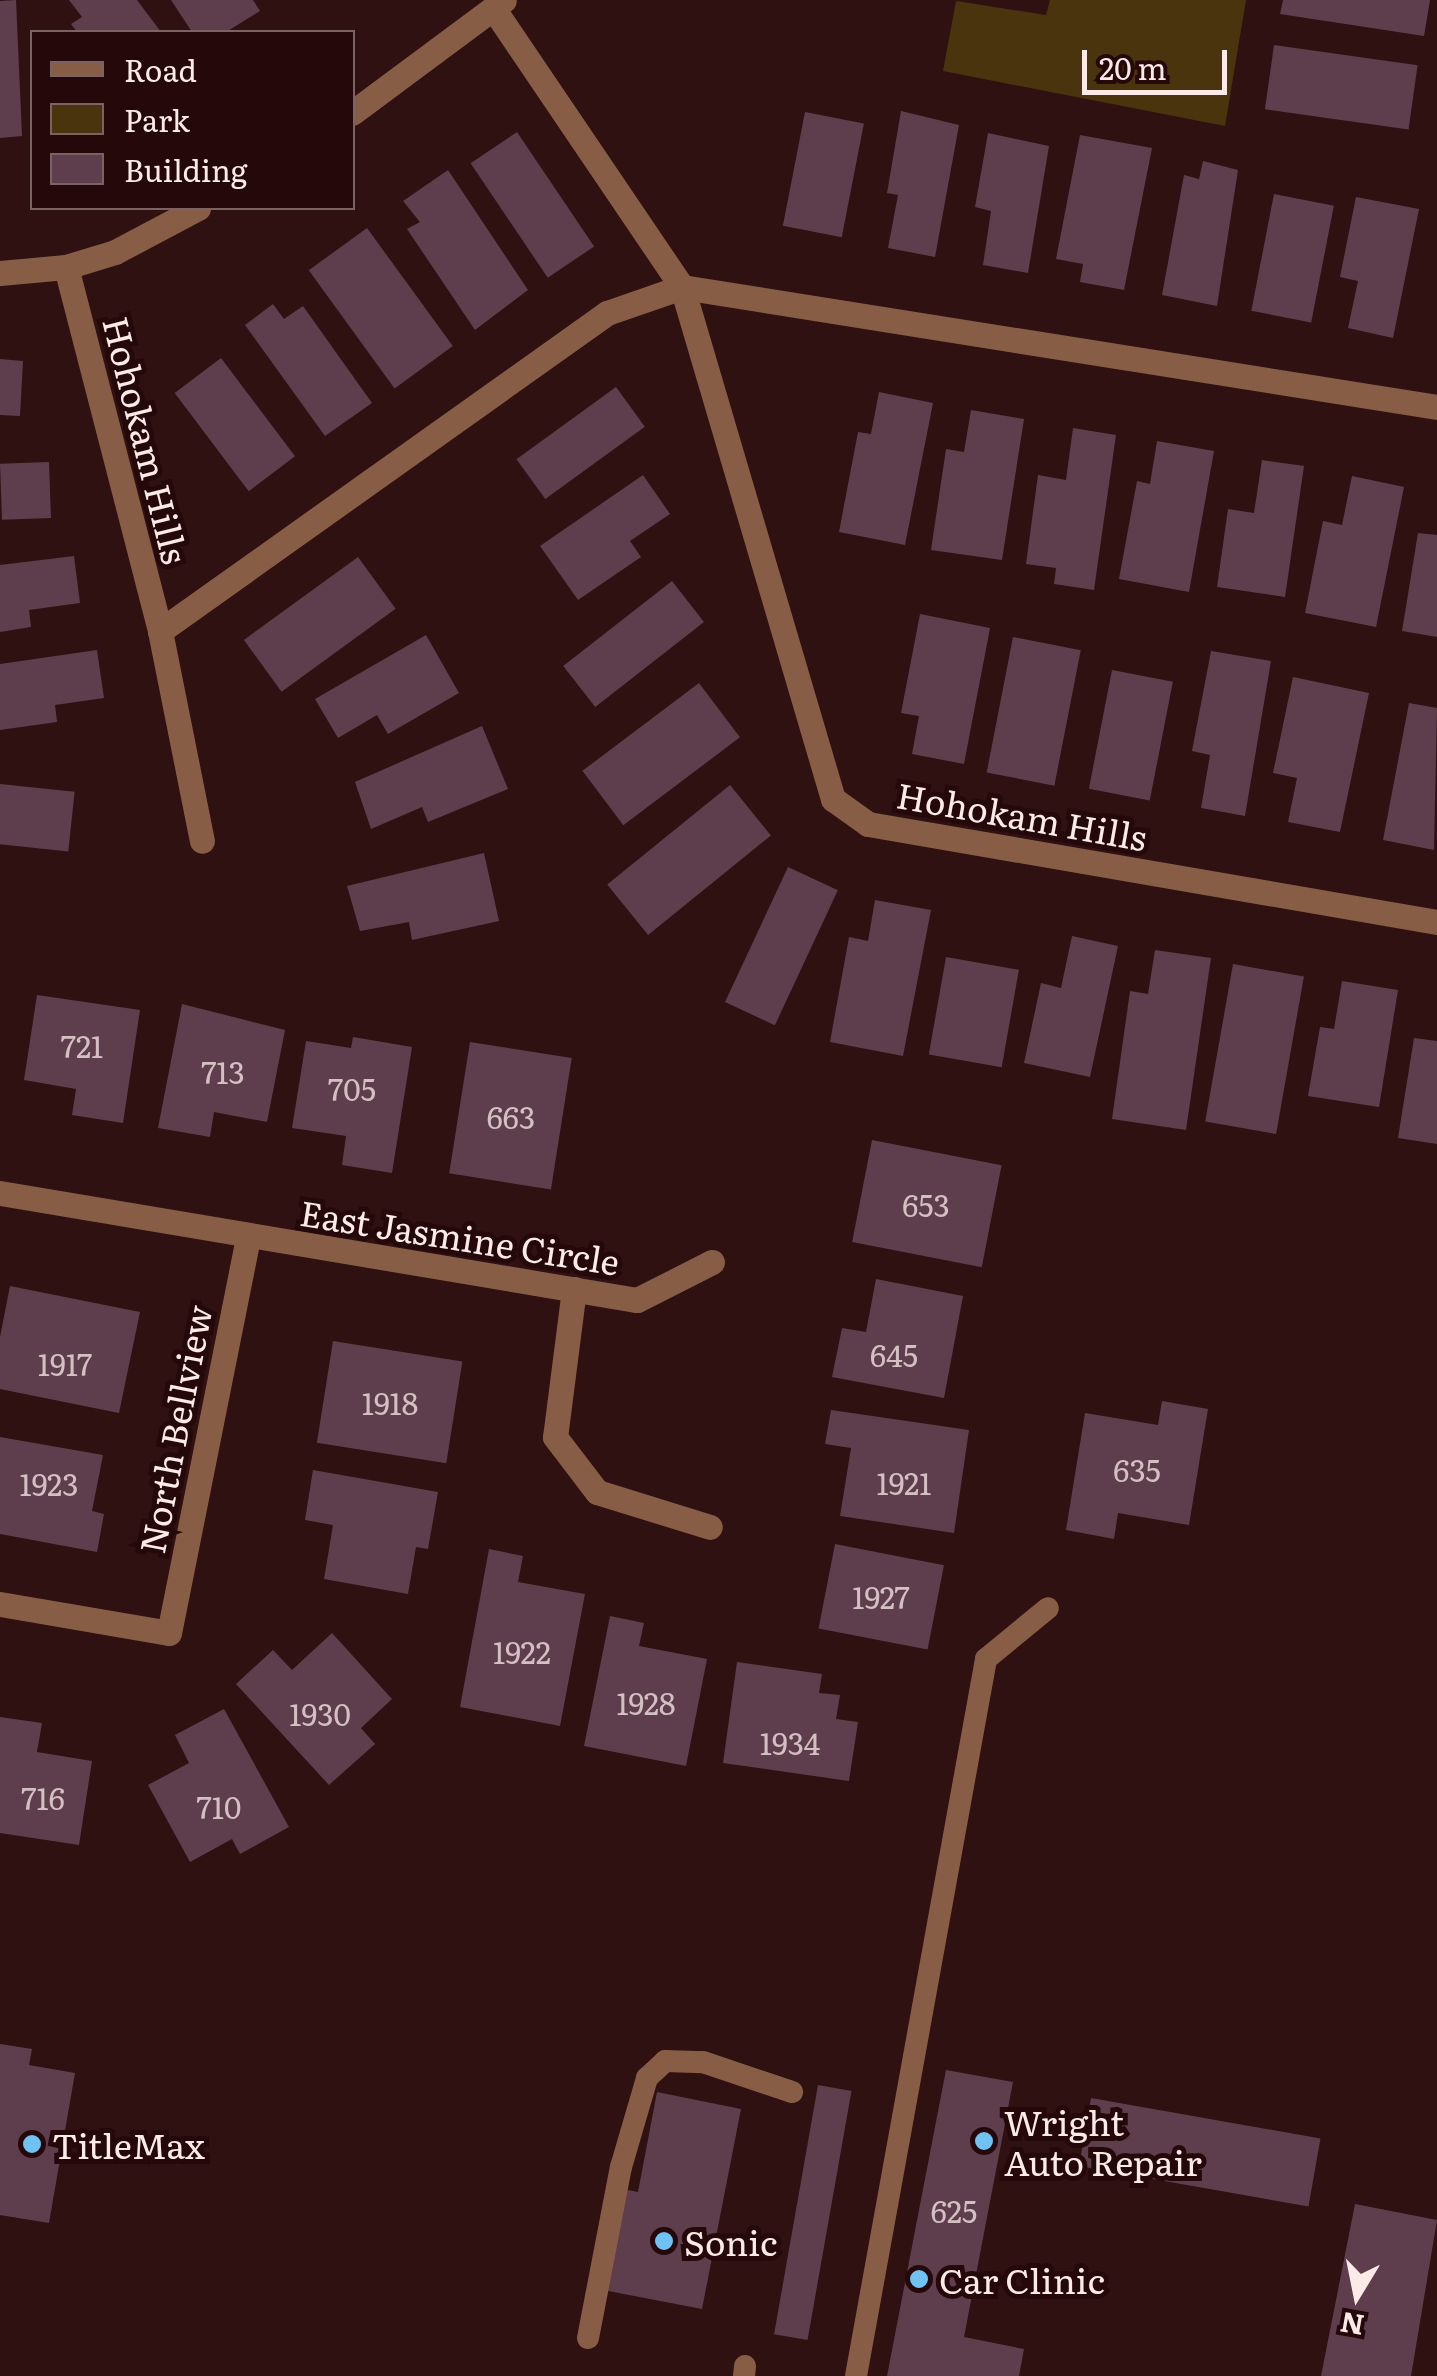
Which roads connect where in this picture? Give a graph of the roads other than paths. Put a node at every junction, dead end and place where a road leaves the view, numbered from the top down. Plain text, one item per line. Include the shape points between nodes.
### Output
1 (498, 4) edge
2 (355, 111) edge
3 (194, 210) edge
4 (66, 267) junction
5 (0, 272) edge
6 (682, 286) junction
7 (1436, 403) edge
8 (160, 631) junction
9 (202, 841) dead end
10 (1437, 922) edge
11 (0, 1193) edge
12 (248, 1238) junction
13 (712, 1262) dead end
14 (574, 1290) junction
15 (710, 1527) dead end
16 (0, 1604) edge
17 (1048, 1608) dead end
18 (792, 2092) dead end
19 (588, 2338) dead end
20 (856, 2376) edge

1 - 2 street
1 - 6 street, Hohokam Hills
3 - 4 street via 115,252
4 - 5 street
4 - 8 street, Hohokam Hills
6 - 7 street, Hohokam Hills
6 - 8 street, Hohokam Hills via 607,313
6 - 10 street, Hohokam Hills via 833,799 868,824
8 - 9 street, Hohokam Hills
11 - 12 street, East Jasmine Circle
12 - 14 street, East Jasmine Circle
12 - 16 street, North Bellview via 169,1633
13 - 14 street, East Jasmine Circle via 638,1300
14 - 15 street via 555,1437 597,1492
17 - 20 lane via 986,1658
18 - 19 lane via 702,2062 665,2062 647,2078 621,2166

